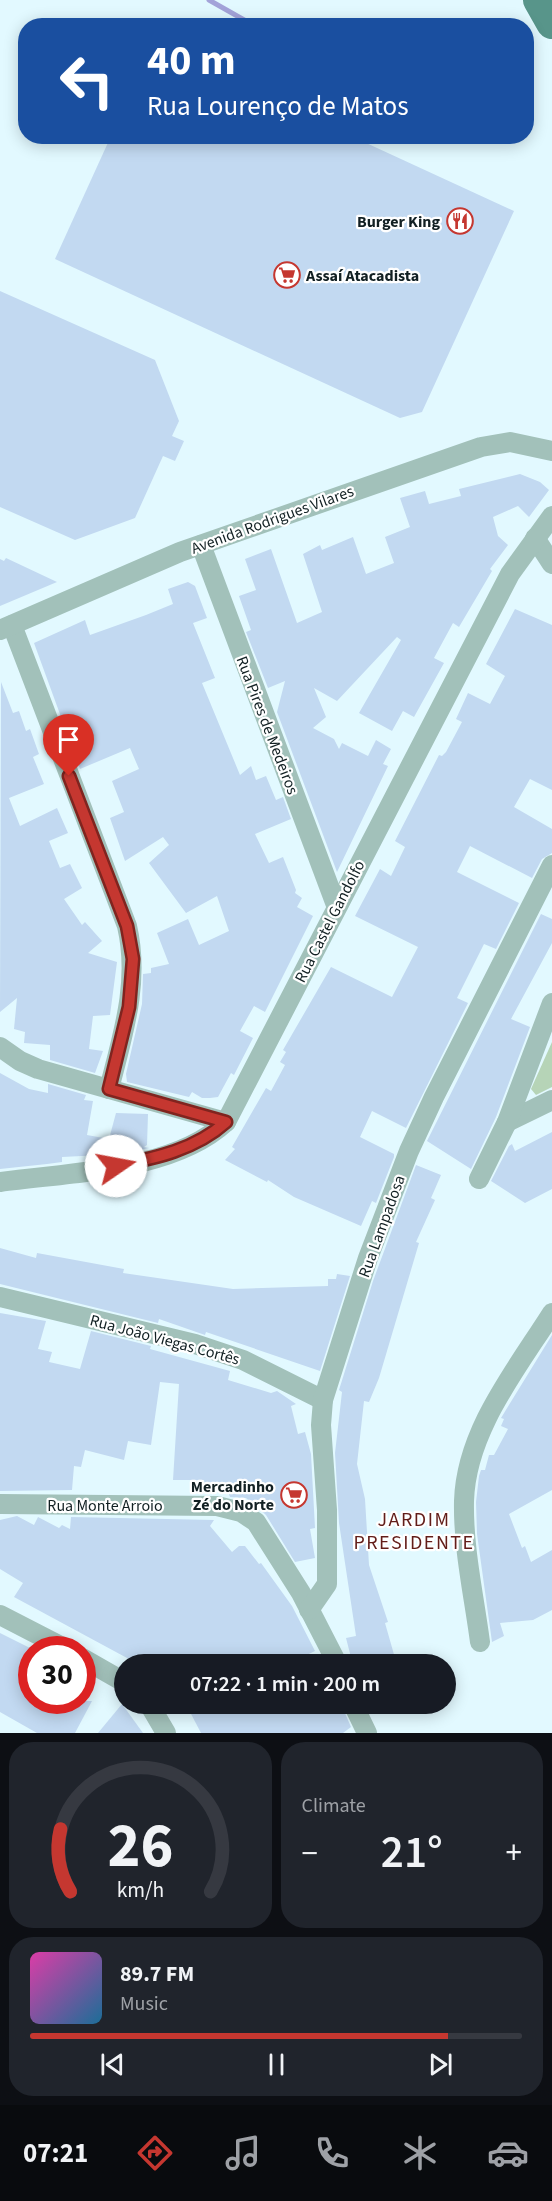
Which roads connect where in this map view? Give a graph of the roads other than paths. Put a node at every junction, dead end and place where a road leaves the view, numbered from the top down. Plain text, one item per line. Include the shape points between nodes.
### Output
1 (538, 0) edge
2 (552, 23) edge
3 (552, 451) edge
4 (552, 516) edge
5 (535, 538) junction
6 (201, 545) junction
7 (552, 564) edge
8 (6, 627) edge
9 (552, 865) edge
10 (336, 905) junction
11 (552, 1003) edge
12 (0, 1047) edge
13 (109, 1089) junction
14 (552, 1100) edge
15 (226, 1122) junction
16 (507, 1122) junction
17 (479, 1179) dead end
18 (0, 1182) edge
19 (0, 1297) edge
20 (552, 1313) edge
21 (322, 1400) junction
22 (0, 1504) edge
23 (309, 1610) junction
24 (0, 1615) edge
25 (41, 1636) edge
26 (480, 1642) dead end
27 (332, 1654) edge
28 (96, 1666) edge
29 (114, 1676) edge
30 (156, 1714) edge
31 (358, 1714) edge
32 (166, 1733) edge
33 (367, 1733) edge

1 - 2 main road
3 - 6 street, Avenida Rodrigues Vilares via 510,442 481,447
4 - 5 street, Rua Castel Gandolfo
5 - 7 street
5 - 10 street, Rua Castel Gandolfo via 510,574
6 - 8 street, Avenida Rodrigues Vilares
6 - 10 street, Rua Pires de Medeiros
8 - 13 street via 130,941 133,959 129,1007
9 - 21 street, Rua Lampadosa via 478,1006 409,1151 368,1258
10 - 15 street, Rua Castel Gandolfo
11 - 16 street
12 - 13 street via 38,1069
13 - 15 street
14 - 16 street
15 - 18 street, Rua Castel Gandolfo via 202,1141 160,1157
16 - 17 street
19 - 21 street, Rua João Viegas Cortês via 195,1344 243,1360
20 - 26 street via 483,1427 470,1462 464,1500 465,1526
21 - 23 street, Rua Lampadosa via 327,1584
22 - 23 street, Rua Monte Arroio via 216,1506 241,1512 256,1522
23 - 27 street, Rua Monte Arroio
24 - 25 street
28 - 29 street
30 - 32 street
31 - 33 street

